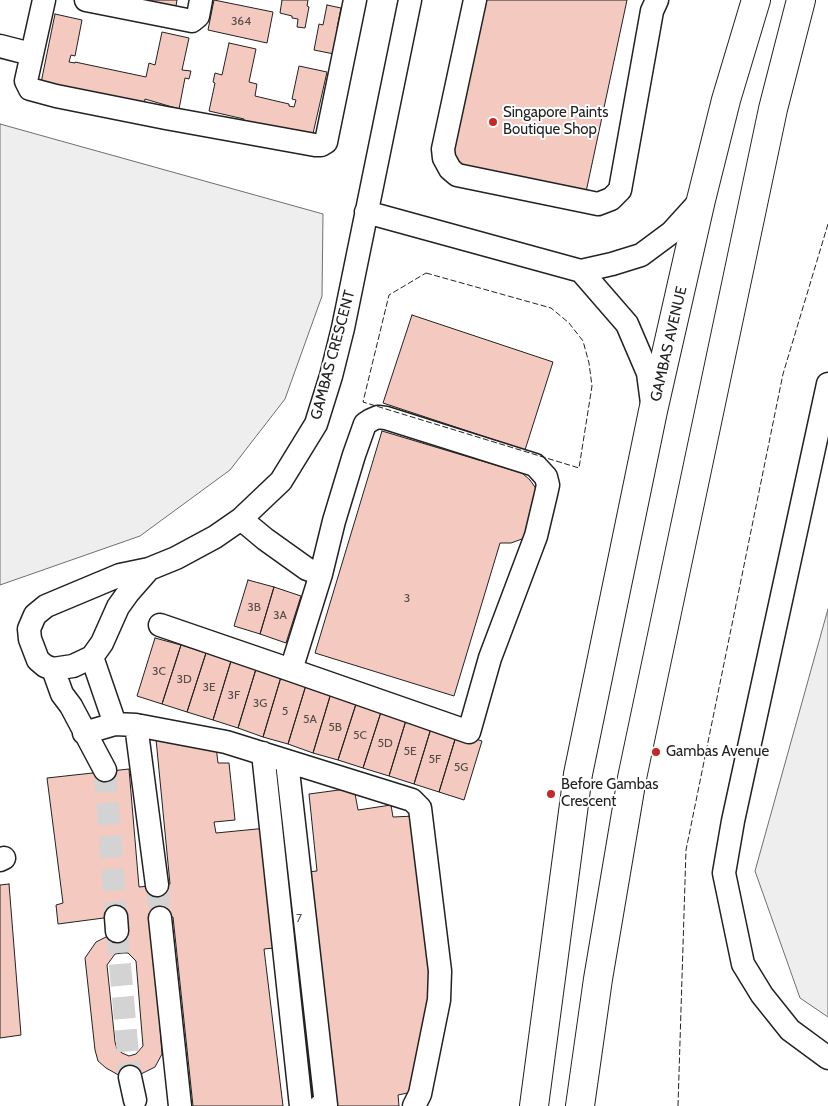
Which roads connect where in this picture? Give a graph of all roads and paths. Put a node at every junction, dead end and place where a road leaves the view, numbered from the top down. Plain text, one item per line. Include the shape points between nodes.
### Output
1 (44, 0) edge
2 (86, 0) edge
3 (201, 0) edge
4 (355, 0) edge
5 (410, 0) edge
6 (475, 0) edge
7 (657, 0) edge
8 (756, 0) edge
9 (801, 0) edge
10 (746, 34) junction
11 (0, 46) edge
12 (787, 50) junction
13 (31, 54) junction
14 (702, 200) junction
15 (366, 212) junction
16 (581, 271) junction
17 (828, 384) edge
18 (653, 411) junction
19 (242, 519) junction
20 (149, 569) junction
21 (320, 574) junction
22 (160, 625) dead end
23 (92, 657) junction
24 (53, 669) junction
25 (291, 670) junction
26 (125, 725) junction
27 (84, 733) junction
28 (263, 753) junction
29 (286, 762) junction
30 (105, 770) tunnel mouth
31 (157, 885) tunnel mouth
32 (160, 918) tunnel mouth
33 (828, 1058) edge
34 (130, 1077) tunnel mouth
35 (136, 1100) dead end
36 (580, 1105) edge
37 (180, 1106) edge
38 (301, 1106) edge
39 (320, 1106) edge
40 (414, 1106) edge
41 (534, 1106) edge

1 - 13 street
2 - 3 street via 192,20 198,16
4 - 13 street via 326,142 321,145 166,118 30,88 26,81
5 - 15 street, GAMBAS CRESCENT
6 - 7 street via 443,150 450,169 457,175 598,204 611,199 620,190 652,11
8 - 10 main road, GAMBAS AVENUE
9 - 12 main road
10 - 12 main road via 758,19 765,16 776,19 785,35
10 - 14 main road, GAMBAS AVENUE
11 - 13 street
12 - 36 main road via 632,778
14 - 16 street via 672,232 642,255
14 - 18 main road, GAMBAS AVENUE
15 - 16 street
15 - 19 street, GAMBAS CRESCENT via 331,376 316,424 281,481
16 - 18 street via 626,324 648,373
17 - 33 street via 724,874 743,964 762,995 790,1030
18 - 41 main road, GAMBAS AVENUE via 578,774
19 - 20 street, GAMBAS CRESCENT via 176,558
19 - 21 street via 307,569
20 - 23 street, GAMBAS CRESCENT via 118,607
20 - 24 street, GAMBAS CRESCENT via 120,575 46,606 35,615 29,629 30,639 38,660
21 - 25 street
21 - 25 street via 354,455 365,424 371,420 386,418 535,465 546,477 548,484 536,536 490,658 469,732
22 - 25 street
23 - 24 street via 73,666
23 - 26 street
24 - 27 street via 62,694
26 - 27 street
26 - 28 street via 226,742
26 - 31 street
27 - 30 street
28 - 29 street
28 - 38 street
29 - 39 street via 326,1105
29 - 40 street via 412,800 420,808 440,971 439,1000 420,1094
32 - 37 street
34 - 35 street

